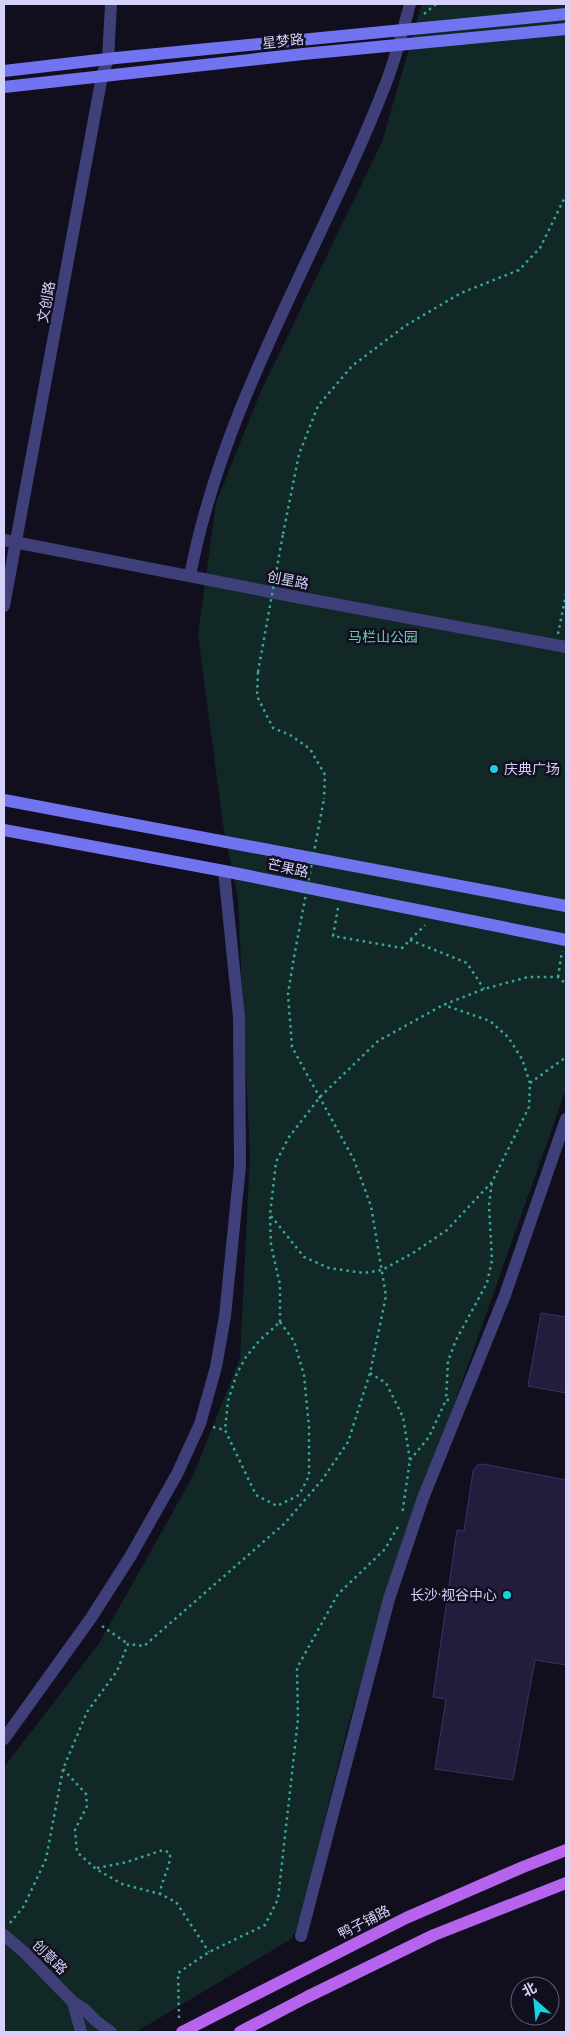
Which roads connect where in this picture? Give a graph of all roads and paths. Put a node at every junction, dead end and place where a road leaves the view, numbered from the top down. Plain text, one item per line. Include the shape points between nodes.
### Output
1 (111, 4) edge
2 (410, 4) edge
3 (566, 14) edge
4 (566, 29) edge
5 (403, 30) junction
6 (399, 45) junction
7 (108, 59) junction
8 (4, 71) edge
9 (102, 76) junction
10 (4, 87) edge
11 (566, 195) edge
12 (4, 540) edge
13 (17, 542) junction
14 (190, 576) junction
15 (566, 594) edge
16 (4, 606) edge
17 (561, 646) edge
18 (4, 800) edge
19 (4, 830) edge
20 (224, 870) junction
21 (340, 894) junction
22 (566, 906) edge
23 (437, 914) junction
24 (410, 940) junction
25 (565, 940) edge
26 (558, 977) junction
27 (566, 984) edge
28 (484, 988) junction
29 (443, 1005) junction
30 (566, 1057) edge
31 (530, 1083) junction
32 (320, 1097) junction
33 (566, 1119) edge
34 (492, 1182) junction
35 (270, 1215) junction
36 (382, 1270) junction
37 (280, 1322) junction
38 (370, 1373) junction
39 (446, 1400) junction
40 (460, 1403) junction
41 (410, 1460) junction
42 (299, 1495) junction
43 (305, 1499) junction
44 (91, 1618) junction
45 (128, 1644) junction
46 (4, 1739) edge
47 (63, 1769) junction
48 (566, 1850) edge
49 (96, 1869) junction
50 (566, 1883) edge
51 (160, 1894) junction
52 (6, 1930) edge
53 (301, 1936) dead end
54 (209, 1952) junction
55 (72, 2002) junction
56 (181, 2027) edge
57 (81, 2032) edge
58 (111, 2032) edge
59 (240, 2032) edge

1 - 7 street, 文创路
2 - 5 street
3 - 5 main road, 星梦路
4 - 6 main road, 星梦路
5 - 6 street
5 - 7 main road, 星梦路
6 - 9 main road, 星梦路
6 - 14 street via 354,162 270,338 242,406 203,514
7 - 8 main road, 星梦路
7 - 9 street, 文创路
9 - 10 main road, 星梦路
9 - 13 street, 文创路
11 - 32 path, bridge via 540,248 519,270 461,293 405,326 352,366 318,406 299,454 258,672 257,696 273,728 310,749 325,775 324,798 288,994 292,1047
12 - 13 street, 创星路
13 - 14 street, 创星路
13 - 16 street, 文创路
14 - 17 street, 创星路
15 - 17 path
18 - 22 main road, 芒果路
19 - 20 main road, 芒果路
20 - 21 main road, 芒果路
20 - 44 street via 239,1017 240,1166 221,1342 200,1424 177,1474
21 - 23 main road, 芒果路
21 - 24 path via 333,936 402,948
23 - 24 path
23 - 25 main road, 芒果路
24 - 28 path via 467,963
25 - 26 path
26 - 27 path
26 - 28 path via 528,977
28 - 29 path
29 - 31 path via 490,1021 508,1037 522,1059
29 - 32 path via 378,1041
30 - 31 path
31 - 34 path via 528,1107
32 - 35 path via 288,1137 276,1162
32 - 36 path via 354,1160 371,1206
33 - 40 street via 505,1295
34 - 36 path via 446,1230
34 - 39 path via 489,1205 492,1260 487,1283 448,1361
35 - 36 path via 304,1257 329,1268 364,1273
35 - 37 path via 271,1245 280,1285
36 - 38 path via 386,1296
37 - 42 path via 294,1341 304,1375 309,1476
37 - 42 path via 259,1341 237,1373 228,1401 225,1430 256,1495 277,1506
38 - 41 path via 386,1383 403,1417
38 - 43 path via 348,1442
39 - 40 path
39 - 41 path via 430,1437
40 - 53 street via 423,1498 389,1600
41 - 54 path via 401,1520 385,1550 338,1594 297,1668 298,1719 278,1899 265,1925
42 - 43 path
43 - 45 path via 285,1522 144,1646
44 - 45 path
44 - 46 street
45 - 47 path via 117,1671 87,1712
47 - 49 path via 86,1794 87,1806 75,1830 77,1852
47 - 52 path via 46,1859 24,1906
48 - 56 main road, 鸭子铺路 via 406,1918
49 - 51 path via 122,1884
49 - 51 path via 163,1850 170,1853 171,1860
50 - 59 main road via 434,1935
51 - 54 path via 176,1902
52 - 55 street, 创意路
54 - 56 path via 178,1972
55 - 57 street, 创意路
55 - 58 street, 创意路

